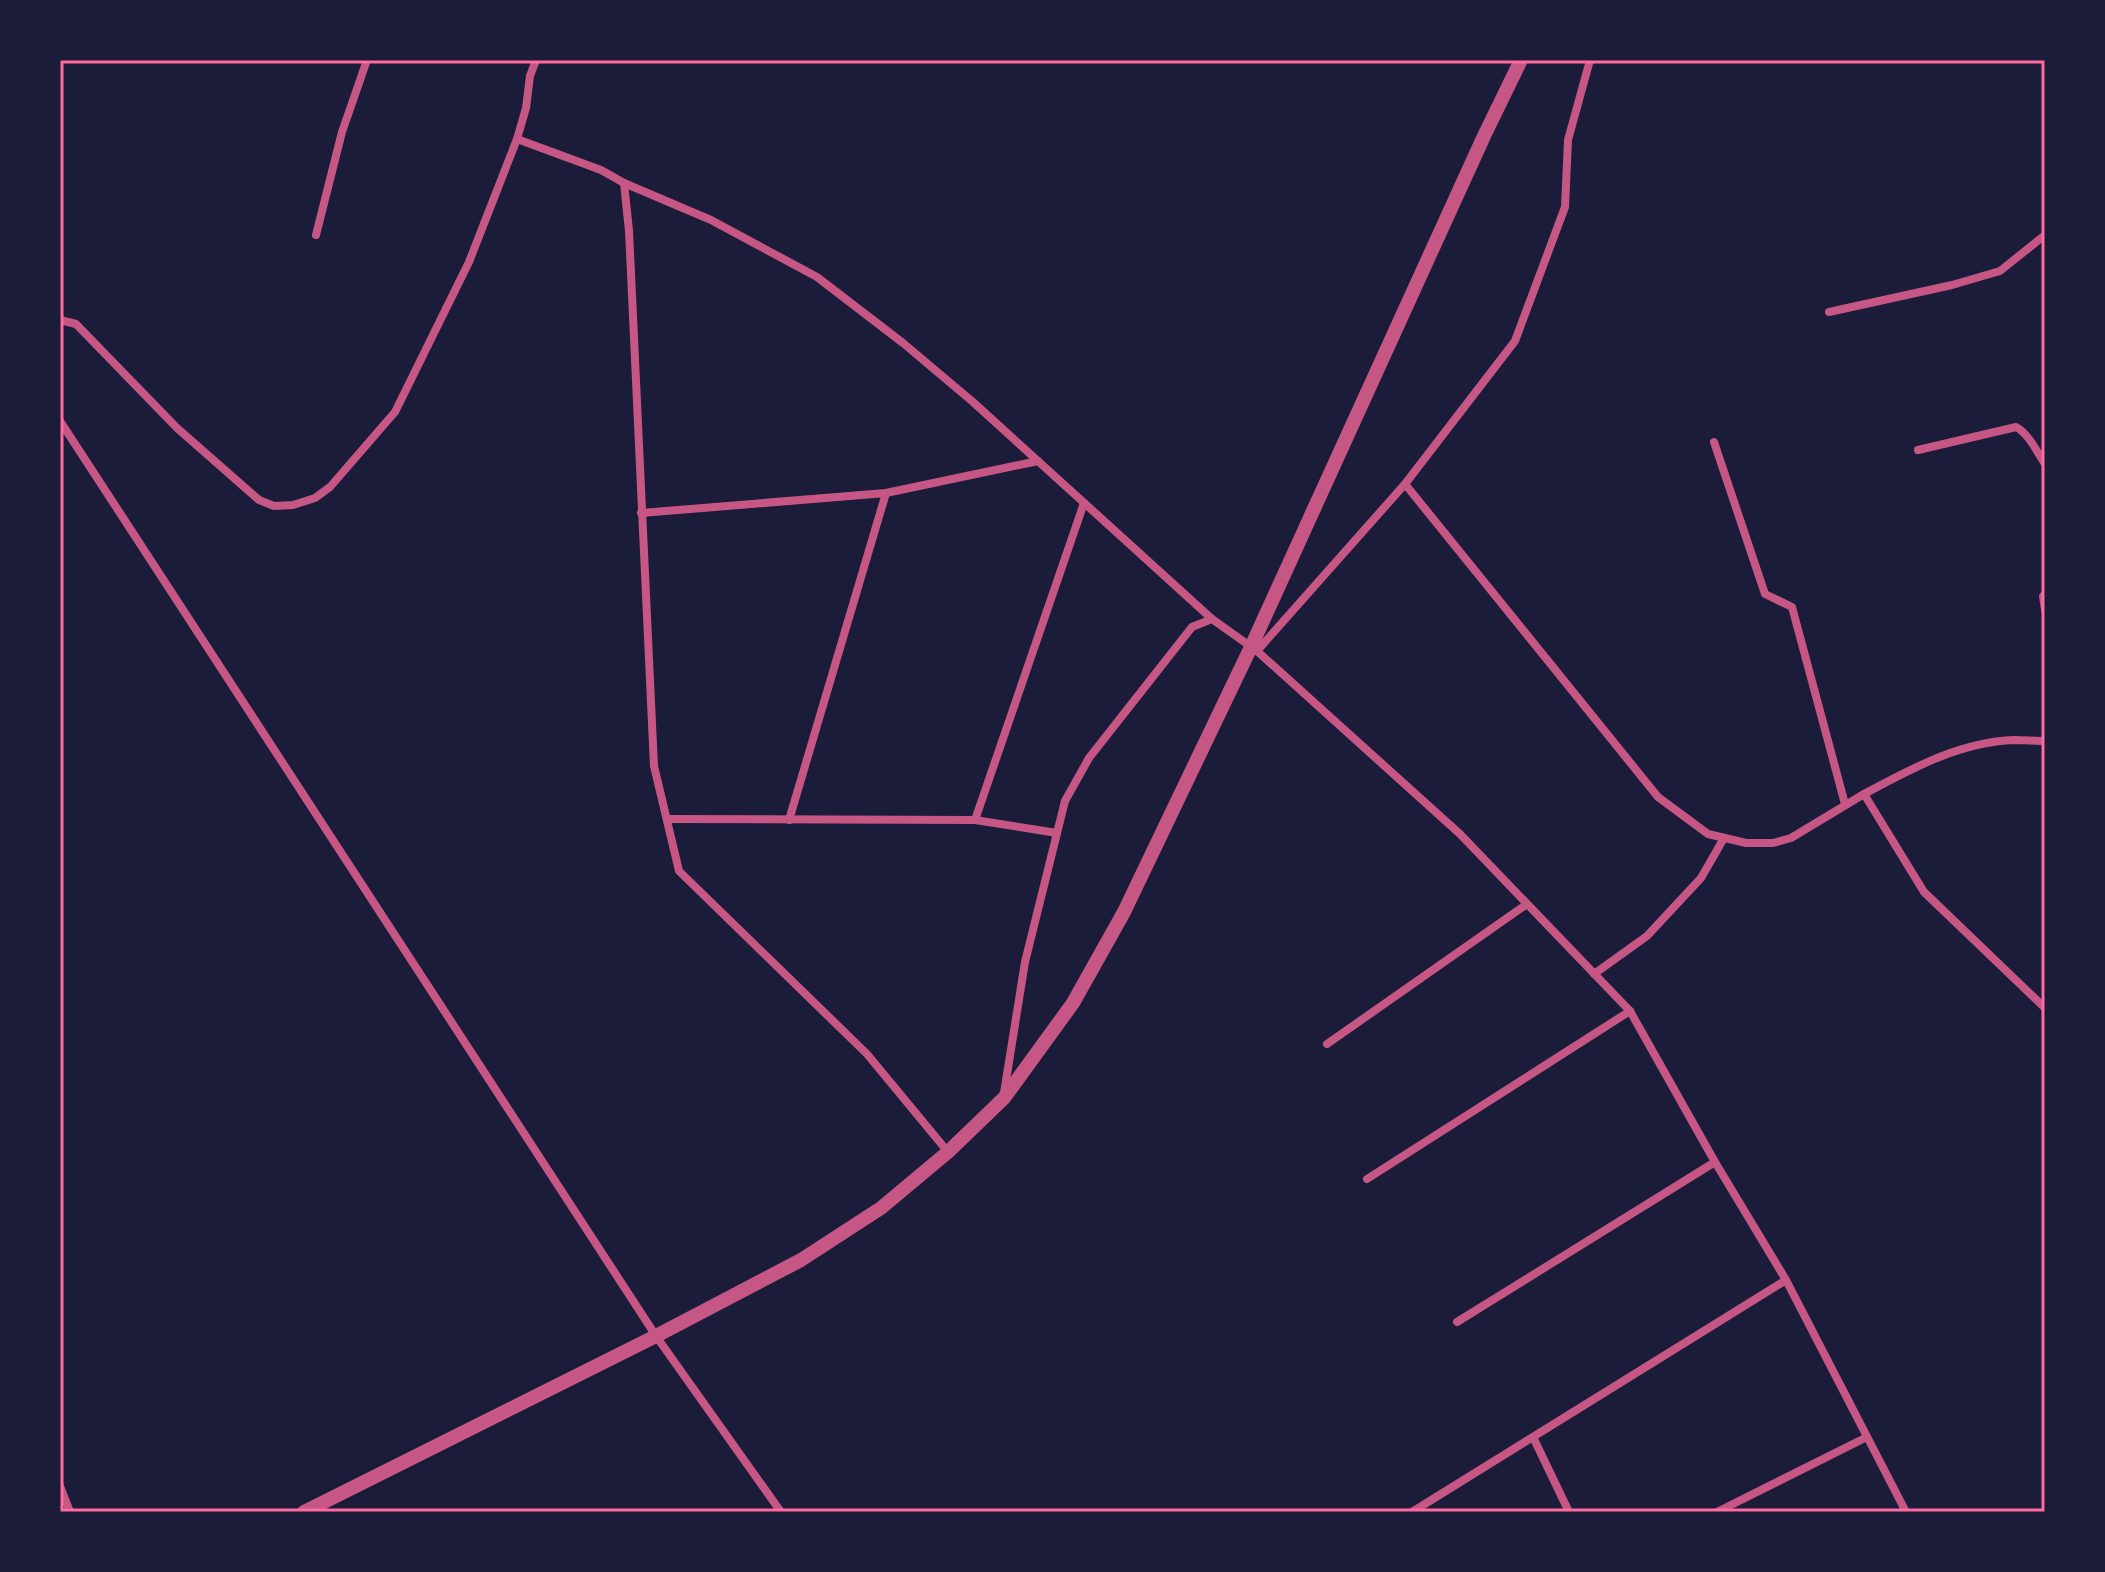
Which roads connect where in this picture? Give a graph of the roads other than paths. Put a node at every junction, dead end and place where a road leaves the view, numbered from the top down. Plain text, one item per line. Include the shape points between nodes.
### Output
1 (367, 60) edge
2 (536, 60) edge
3 (1521, 60) edge
4 (1590, 60) edge
5 (517, 139) junction
6 (624, 183) junction
7 (316, 235) dead end
8 (2045, 235) edge
9 (1829, 312) dead end
10 (60, 320) edge
11 (60, 421) edge
12 (1714, 442) dead end
13 (1918, 450) dead end
14 (1038, 461) junction
15 (2045, 464) edge
16 (1405, 484) junction
17 (886, 493) junction
18 (1084, 503) junction
19 (641, 513) junction
20 (2045, 594) edge
21 (2045, 610) edge
22 (1212, 619) junction
23 (1254, 649) junction
24 (2045, 741) edge
25 (1864, 794) junction
26 (1845, 804) junction
27 (667, 819) junction
28 (789, 820) junction
29 (975, 820) junction
30 (1057, 833) junction
31 (1724, 838) junction
32 (1527, 904) junction
33 (1594, 974) junction
34 (2045, 1008) edge
35 (1630, 1011) junction
36 (1327, 1044) dead end
37 (1004, 1098) junction
38 (948, 1152) junction
39 (1715, 1162) junction
40 (1367, 1179) dead end
41 (1786, 1280) junction
42 (1457, 1322) dead end
43 (656, 1336) junction
44 (1533, 1437) junction
45 (1867, 1437) junction
46 (60, 1486) edge
47 (70, 1512) edge
48 (304, 1512) edge
49 (781, 1512) edge
50 (1412, 1512) edge
51 (1569, 1512) edge
52 (1717, 1512) edge
53 (1906, 1512) edge

1 - 7 street
2 - 5 street
3 - 23 street
4 - 16 street via 1568,140 1565,207 1515,341
5 - 6 street
5 - 10 street via 469,262 395,412 315,498 274,506 259,500 177,428 76,324
6 - 14 street via 711,220 817,277 950,382
6 - 19 street
8 - 9 street via 2000,271
11 - 43 street
12 - 26 street via 1765,594 1792,607
13 - 15 street via 2016,427
14 - 17 street
14 - 18 street
16 - 23 street
16 - 31 street via 1658,797 1708,834
17 - 19 street
17 - 28 street
18 - 22 street
18 - 29 street
19 - 27 street via 654,766
20 - 21 street
22 - 23 street
22 - 30 street via 1192,627 1089,758 1065,801
23 - 32 street via 1460,834
23 - 37 street via 1124,912 1073,1003
24 - 25 street via 1967,748 1923,763
25 - 26 street
25 - 34 street via 1924,892
26 - 31 street via 1791,838 1773,843
27 - 28 street
27 - 38 street via 679,871 867,1054
28 - 29 street
29 - 30 street
30 - 37 street via 1025,962
31 - 33 street via 1701,878 1647,936
32 - 33 street
32 - 36 street
33 - 35 street
35 - 39 street
35 - 40 street
37 - 38 street
38 - 43 street via 881,1208 801,1260
39 - 41 street
39 - 42 street
41 - 44 street
41 - 45 street
43 - 48 street
43 - 49 street
44 - 50 street
44 - 51 street
45 - 52 street
45 - 53 street
46 - 47 street

